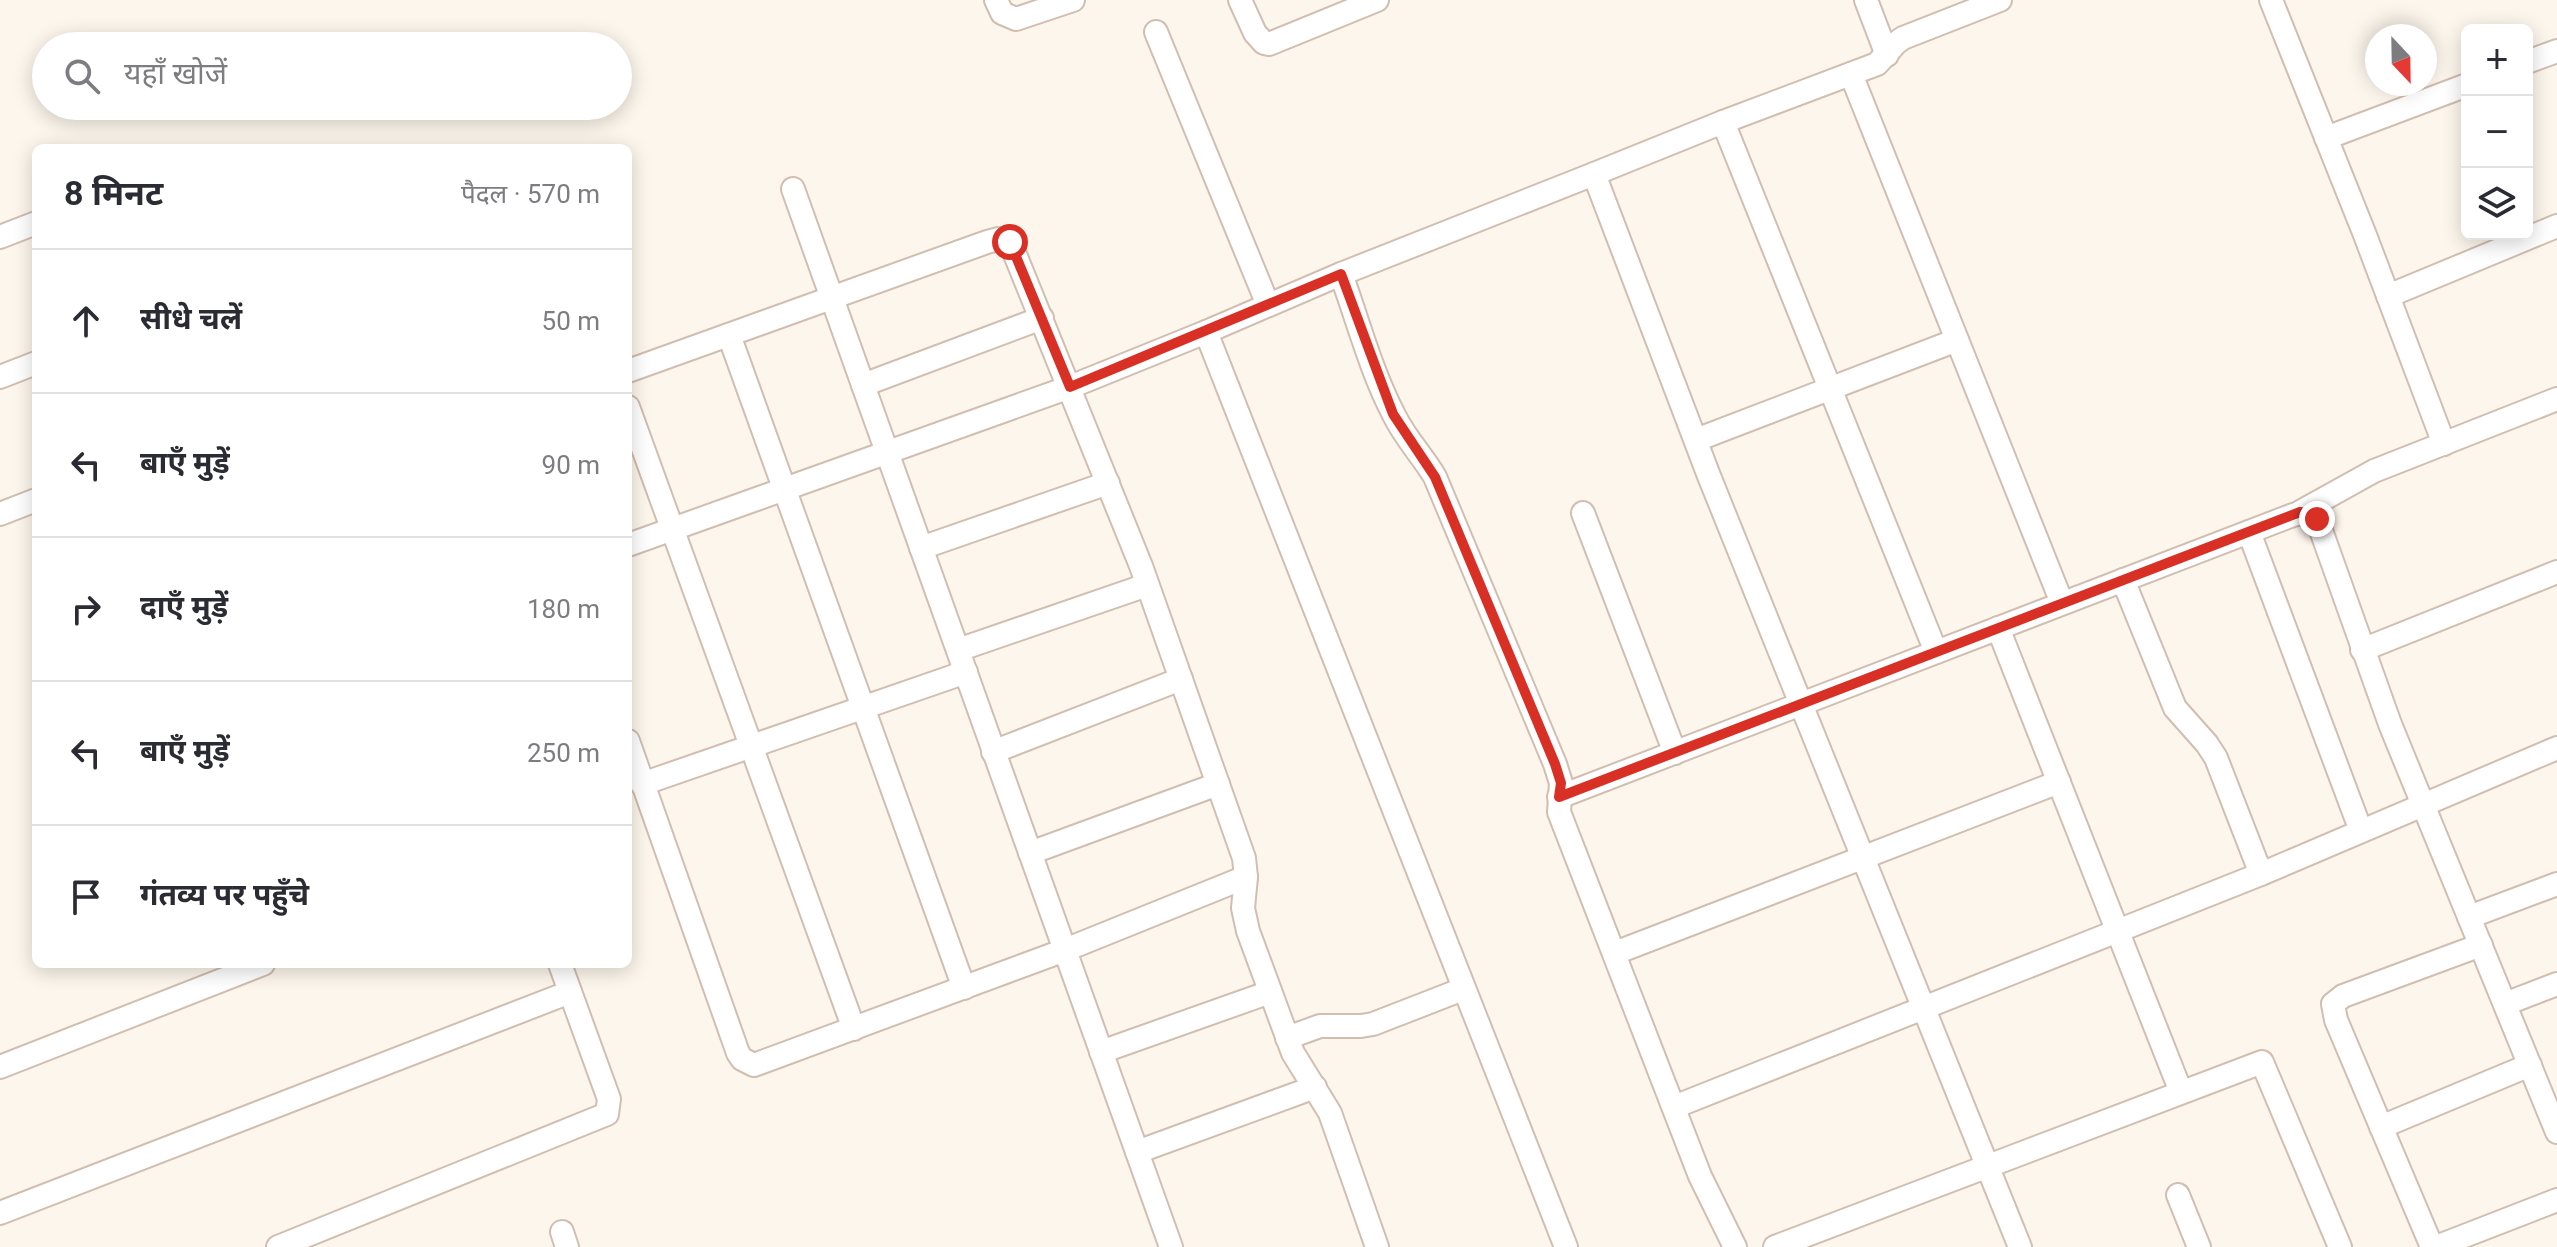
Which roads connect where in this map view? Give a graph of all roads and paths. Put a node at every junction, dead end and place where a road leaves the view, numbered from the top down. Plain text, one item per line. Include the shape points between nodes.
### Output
1 (996, 0) edge
2 (1073, 0) edge
3 (1240, 0) edge
4 (1377, 0) edge
5 (1866, 0) edge
6 (2000, 0) edge
7 (2271, 0) edge
8 (1949, 9) edge
9 (1156, 32) dead end
10 (2557, 51) edge
11 (1887, 55) junction
12 (2533, 60) edge
13 (1851, 74) junction
14 (2461, 87) edge
15 (1723, 122) junction
16 (2326, 138) junction
17 (1594, 174) junction
18 (793, 189) dead end
19 (32, 225) edge
20 (2557, 226) edge
21 (0, 237) edge
22 (1341, 274) junction
23 (2388, 296) junction
24 (832, 298) junction
25 (1268, 305) junction
26 (1042, 318) junction
27 (1206, 332) junction
28 (729, 335) junction
29 (1957, 340) junction
30 (32, 365) edge
31 (632, 370) edge
32 (0, 377) edge
33 (863, 385) junction
34 (1070, 387) junction
35 (1830, 387) junction
36 (2557, 399) edge
37 (632, 418) edge
38 (1696, 440) junction
39 (2444, 444) junction
40 (886, 451) junction
41 (1108, 483) junction
42 (783, 489) junction
43 (32, 502) edge
44 (2300, 512) junction
45 (1583, 513) dead end
46 (0, 514) edge
47 (673, 528) junction
48 (2249, 532) junction
49 (632, 543) edge
50 (921, 548) junction
51 (2557, 572) edge
52 (2123, 580) junction
53 (1147, 585) junction
54 (2062, 603) junction
55 (1998, 628) junction
56 (958, 650) junction
57 (2362, 650) junction
58 (1936, 652) junction
59 (966, 672) junction
60 (1181, 679) junction
61 (1802, 705) junction
62 (863, 709) junction
63 (752, 747) junction
64 (2557, 748) edge
65 (993, 752) junction
66 (632, 753) edge
67 (1675, 753) junction
68 (2059, 782) junction
69 (642, 784) junction
70 (1218, 784) junction
71 (1559, 797) junction
72 (2424, 804) junction
73 (2361, 831) junction
74 (1030, 853) junction
75 (1863, 859) junction
76 (2261, 874) junction
77 (1246, 877) junction
78 (2557, 884) edge
79 (2469, 917) junction
80 (2118, 929) junction
81 (2481, 945) junction
82 (1065, 950) junction
83 (1615, 953) junction
84 (253, 968) edge
85 (561, 968) edge
86 (2557, 984) edge
87 (964, 988) junction
88 (1463, 989) junction
89 (570, 992) junction
90 (1270, 992) junction
91 (2505, 1004) junction
92 (1923, 1008) junction
93 (854, 1029) junction
94 (1287, 1038) junction
95 (1101, 1052) junction
96 (2530, 1065) junction
97 (0, 1067) edge
98 (1315, 1087) junction
99 (2181, 1092) junction
100 (1674, 1107) junction
101 (2381, 1127) junction
102 (2557, 1132) edge
103 (1137, 1152) junction
104 (1987, 1166) junction
105 (2178, 1195) dead end
106 (2557, 1200) edge
107 (0, 1213) edge
108 (278, 1247) edge
109 (1171, 1247) edge
110 (1377, 1247) edge
111 (1566, 1247) edge
112 (1735, 1247) edge
113 (1775, 1247) edge
114 (2020, 1247) edge
115 (2199, 1247) edge
116 (2340, 1247) edge
117 (2434, 1247) edge

1 - 2 street via 1002,13 1016,19
3 - 4 street via 1255,33 1269,44
5 - 11 street
6 - 8 street
7 - 16 street
8 - 11 street via 1903,38
9 - 25 street
10 - 12 street
11 - 13 street
13 - 15 street
13 - 29 street
14 - 16 street
15 - 17 street
15 - 35 street
16 - 23 street
17 - 22 street
17 - 38 street
18 - 24 street
19 - 21 street
20 - 23 street
22 - 25 street
22 - 71 street via 1393,414 1435,477 1519,676 1559,775
23 - 39 street
24 - 26 street via 1006,239
24 - 28 street
24 - 33 street
25 - 27 street
26 - 33 street
26 - 34 street
27 - 34 street
27 - 88 street
28 - 31 street
28 - 42 street
29 - 35 street
29 - 54 street
30 - 32 street
33 - 40 street
34 - 40 street
34 - 41 street
35 - 38 street
35 - 58 street
36 - 39 street
37 - 47 street
38 - 61 street
39 - 44 street via 2356,479
40 - 42 street
40 - 50 street
41 - 50 street
41 - 53 street
42 - 47 street
42 - 62 street
43 - 46 street
44 - 48 street
44 - 57 street via 2317,519
45 - 67 street
47 - 49 street
47 - 63 street
48 - 52 street
48 - 73 street
50 - 56 street
51 - 57 street
52 - 54 street
52 - 76 street via 2175,708 2216,758
53 - 56 street
53 - 60 street
54 - 55 street
55 - 58 street
55 - 68 street
56 - 59 street
57 - 72 street
58 - 61 street
59 - 62 street
59 - 65 street
60 - 65 street
60 - 70 street
61 - 67 street
61 - 75 street
62 - 63 street
62 - 87 street
63 - 69 street
63 - 93 street
64 - 72 street
65 - 74 street
66 - 69 street
67 - 71 street
68 - 75 street
68 - 80 street
69 - 93 street via 742,1059 760,1064
70 - 74 street
70 - 77 street
71 - 83 street via 1559,812
72 - 73 street
72 - 79 street
73 - 76 street
74 - 82 street
75 - 83 street
75 - 92 street
76 - 80 street
77 - 82 street
77 - 90 street via 1245,919
78 - 79 street
79 - 81 street
80 - 92 street
80 - 99 street
81 - 91 street
81 - 101 street via 2333,1004
82 - 87 street
82 - 95 street
83 - 100 street
84 - 97 street
85 - 89 street
86 - 91 street
87 - 93 street
88 - 94 street via 1373,1024 1320,1026
88 - 111 street
89 - 107 street
89 - 108 street via 609,1099 607,1114
90 - 94 street
90 - 95 street
91 - 96 street
92 - 100 street
92 - 104 street
94 - 98 street
95 - 103 street
96 - 101 street
96 - 102 street
98 - 103 street
98 - 110 street via 1330,1113
99 - 104 street
99 - 116 street via 2262,1062
100 - 112 street
101 - 117 street
103 - 109 street
104 - 113 street
104 - 114 street
105 - 115 street
106 - 117 street

